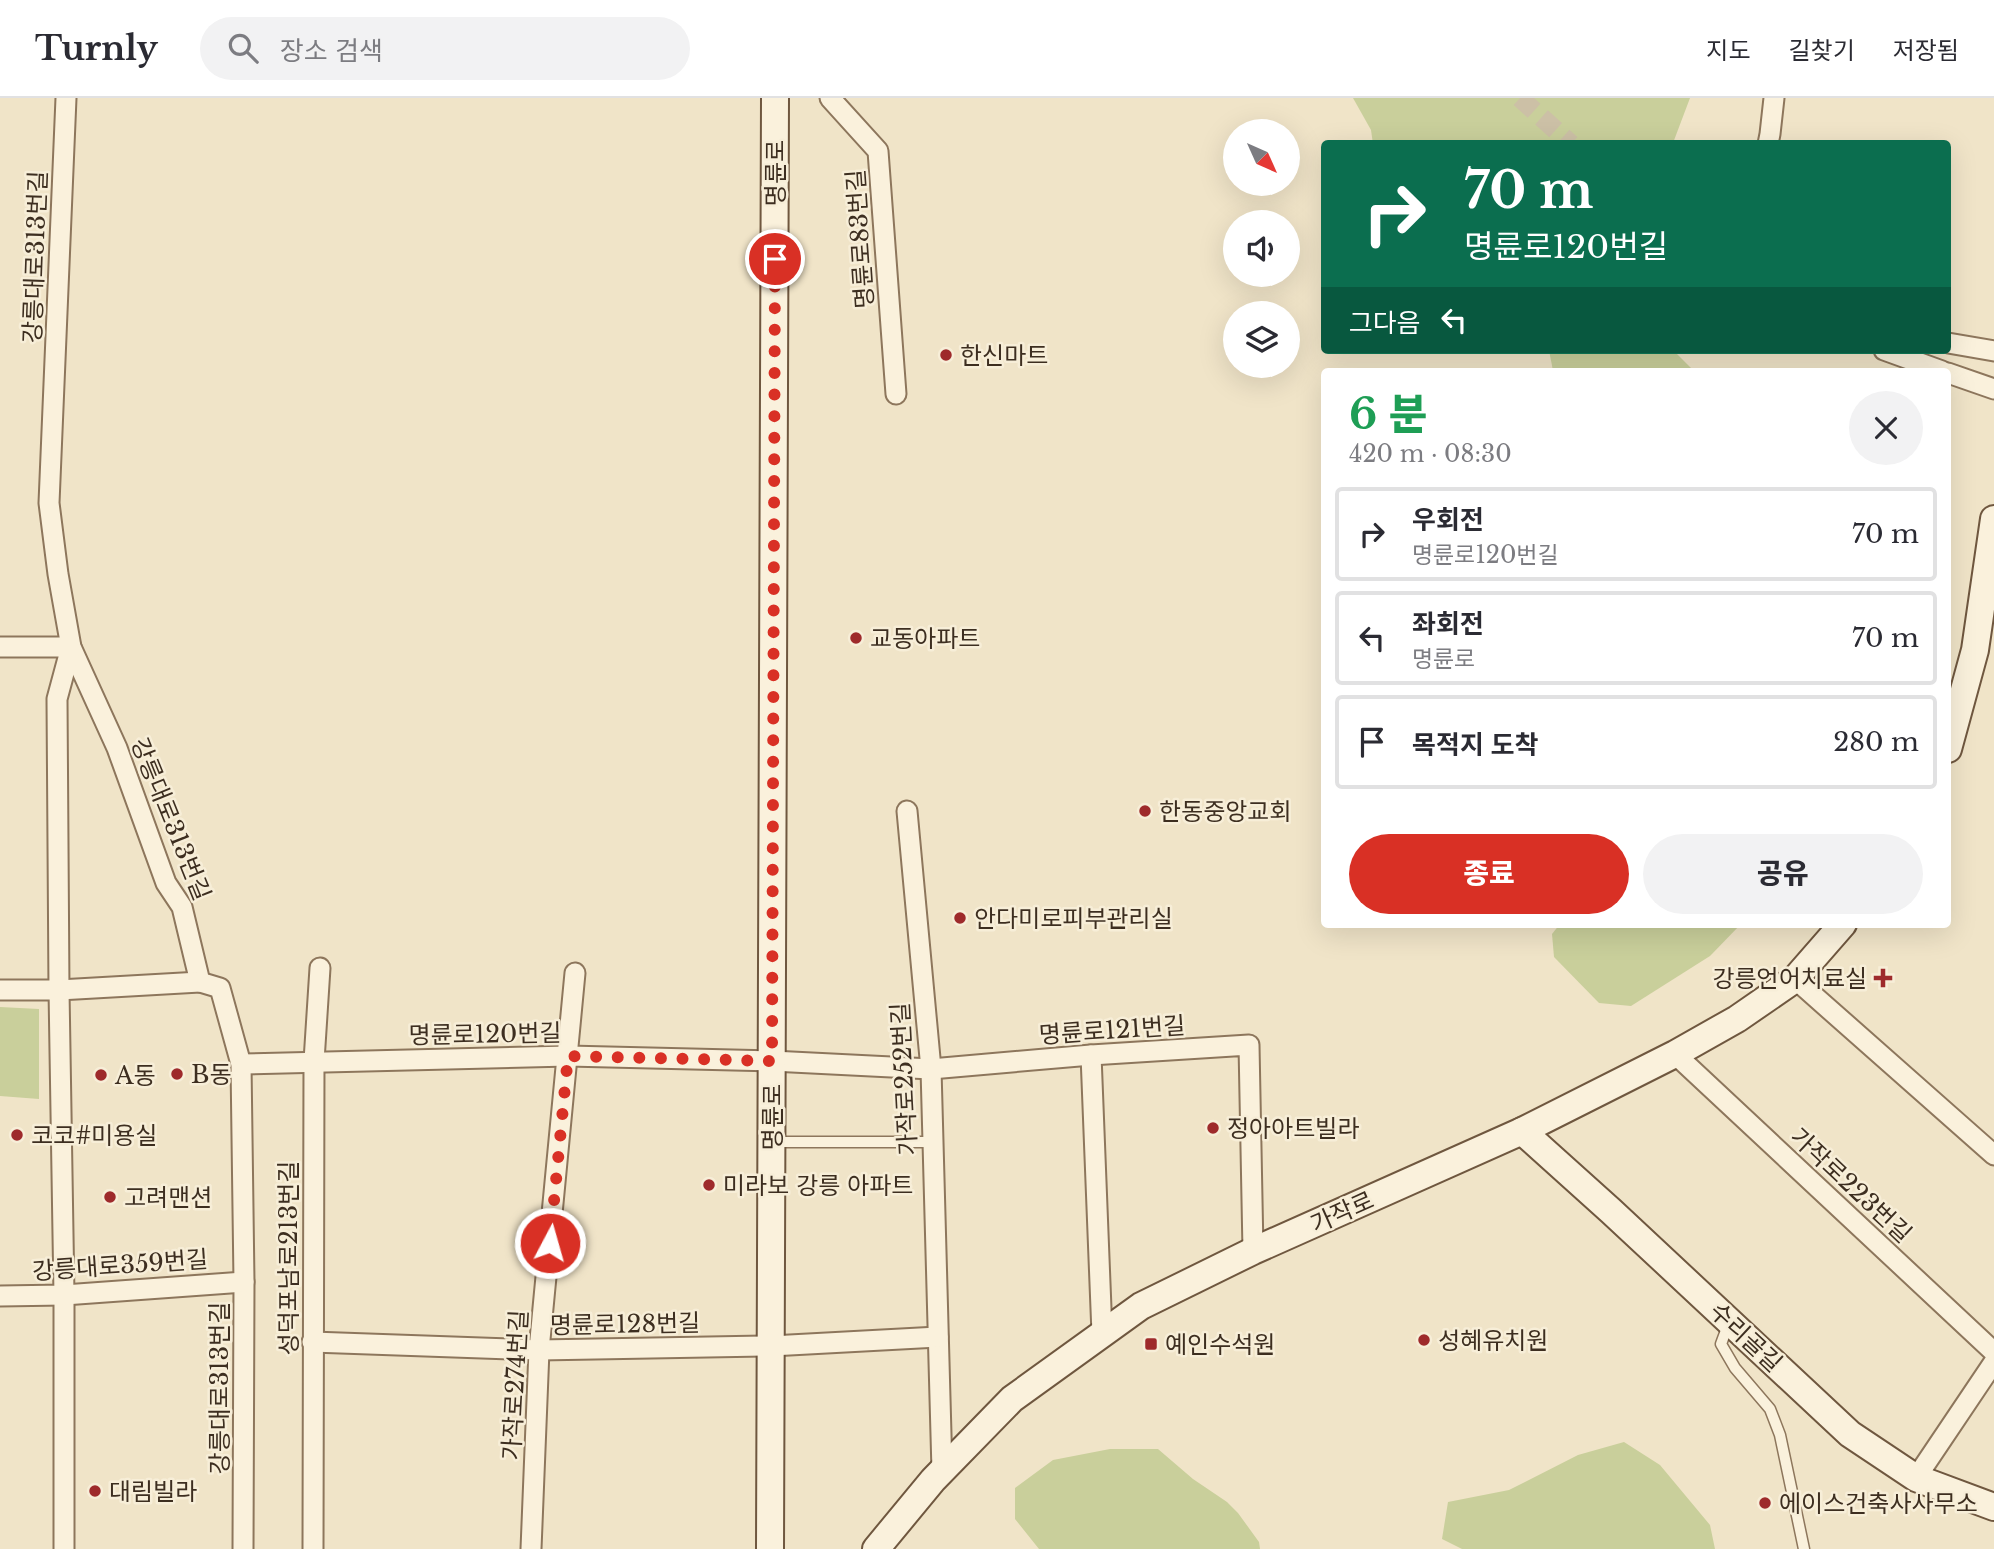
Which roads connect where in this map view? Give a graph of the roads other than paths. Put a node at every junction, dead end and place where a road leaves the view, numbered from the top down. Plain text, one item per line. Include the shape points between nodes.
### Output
1 (66, 98) edge
2 (775, 98) edge
3 (830, 98) edge
4 (1774, 98) edge
5 (1769, 140) edge
6 (1951, 344) edge
7 (1994, 351) edge
8 (1895, 354) edge
9 (1934, 368) edge
10 (1951, 374) edge
11 (1994, 389) edge
12 (896, 394) dead end
13 (1994, 519) edge
14 (0, 647) edge
15 (71, 648) junction
16 (1951, 738) edge
17 (907, 811) dead end
18 (1840, 928) edge
19 (320, 968) dead end
20 (575, 973) dead end
21 (1795, 979) junction
22 (200, 982) junction
23 (0, 990) edge
24 (59, 990) junction
25 (1675, 1054) junction
26 (1091, 1055) junction
27 (568, 1056) junction
28 (314, 1061) junction
29 (772, 1061) junction
30 (241, 1064) junction
31 (931, 1069) junction
32 (1522, 1131) junction
33 (772, 1142) junction
34 (933, 1142) junction
35 (1994, 1155) edge
36 (1253, 1251) junction
37 (244, 1282) junction
38 (0, 1296) edge
39 (64, 1296) junction
40 (1729, 1321) junction
41 (1102, 1334) junction
42 (938, 1337) junction
43 (312, 1342) junction
44 (771, 1346) junction
45 (539, 1350) junction
46 (1994, 1352) edge
47 (1994, 1362) edge
48 (942, 1471) junction
49 (1916, 1478) junction
50 (1994, 1507) edge
51 (64, 1549) edge
52 (243, 1549) edge
53 (313, 1549) edge
54 (531, 1549) edge
55 (770, 1549) edge
56 (876, 1549) edge
57 (1804, 1549) edge

1 - 15 street, 강릉대로313번길 via 49,503
2 - 29 street, 명륜로
3 - 12 street, 명륜로83번길 via 878,151
4 - 5 street
6 - 7 street
8 - 9 street
10 - 11 street
13 - 16 street via 1975,650
14 - 15 street
15 - 22 street, 강릉대로313번길 via 117,748 166,883 182,908
15 - 24 street via 57,699
17 - 31 street, 가작로252번길
18 - 21 street, 가작로
19 - 28 street, 성덕포남로213번길
20 - 27 street, 가작로274번길
21 - 25 street, 가작로
21 - 35 street
22 - 24 street
22 - 30 street, 강릉대로313번길 via 220,988
23 - 24 street
24 - 39 street
25 - 32 street, 가작로
25 - 46 street, 가작로223번길
26 - 31 street, 명륜로121번길
26 - 36 street, 명륜로121번길 via 1249,1045
26 - 41 street
27 - 28 street, 명륜로120번길
27 - 29 street, 명륜로120번길
27 - 45 street, 가작로274번길
28 - 30 street, 명륜로120번길
28 - 43 street, 성덕포남로213번길
29 - 31 street, 명륜로121번길
29 - 33 street, 명륜로
30 - 37 street, 강릉대로313번길
31 - 34 street, 가작로252번길
32 - 36 street, 가작로
32 - 40 street, 수리골길
33 - 34 lane
33 - 44 street, 명륜로
34 - 42 street, 가작로252번길
36 - 41 street, 가작로 via 1141,1306
37 - 39 street, 강릉대로359번길
37 - 52 street, 강릉대로313번길
38 - 39 street, 강릉대로359번길
39 - 51 street
40 - 49 street, 수리골길 via 1850,1434
40 - 57 lane via 1721,1344 1770,1409 1780,1435
41 - 48 street, 가작로 via 1012,1399
42 - 44 street, 명륜로128번길
42 - 48 street, 가작로252번길
43 - 45 street, 명륜로128번길
43 - 53 street, 성덕포남로213번길
44 - 45 street, 명륜로128번길
44 - 55 street, 명륜로
45 - 54 street, 가작로274번길
47 - 49 street
48 - 56 street, 가작로
49 - 50 street, 수리골길

